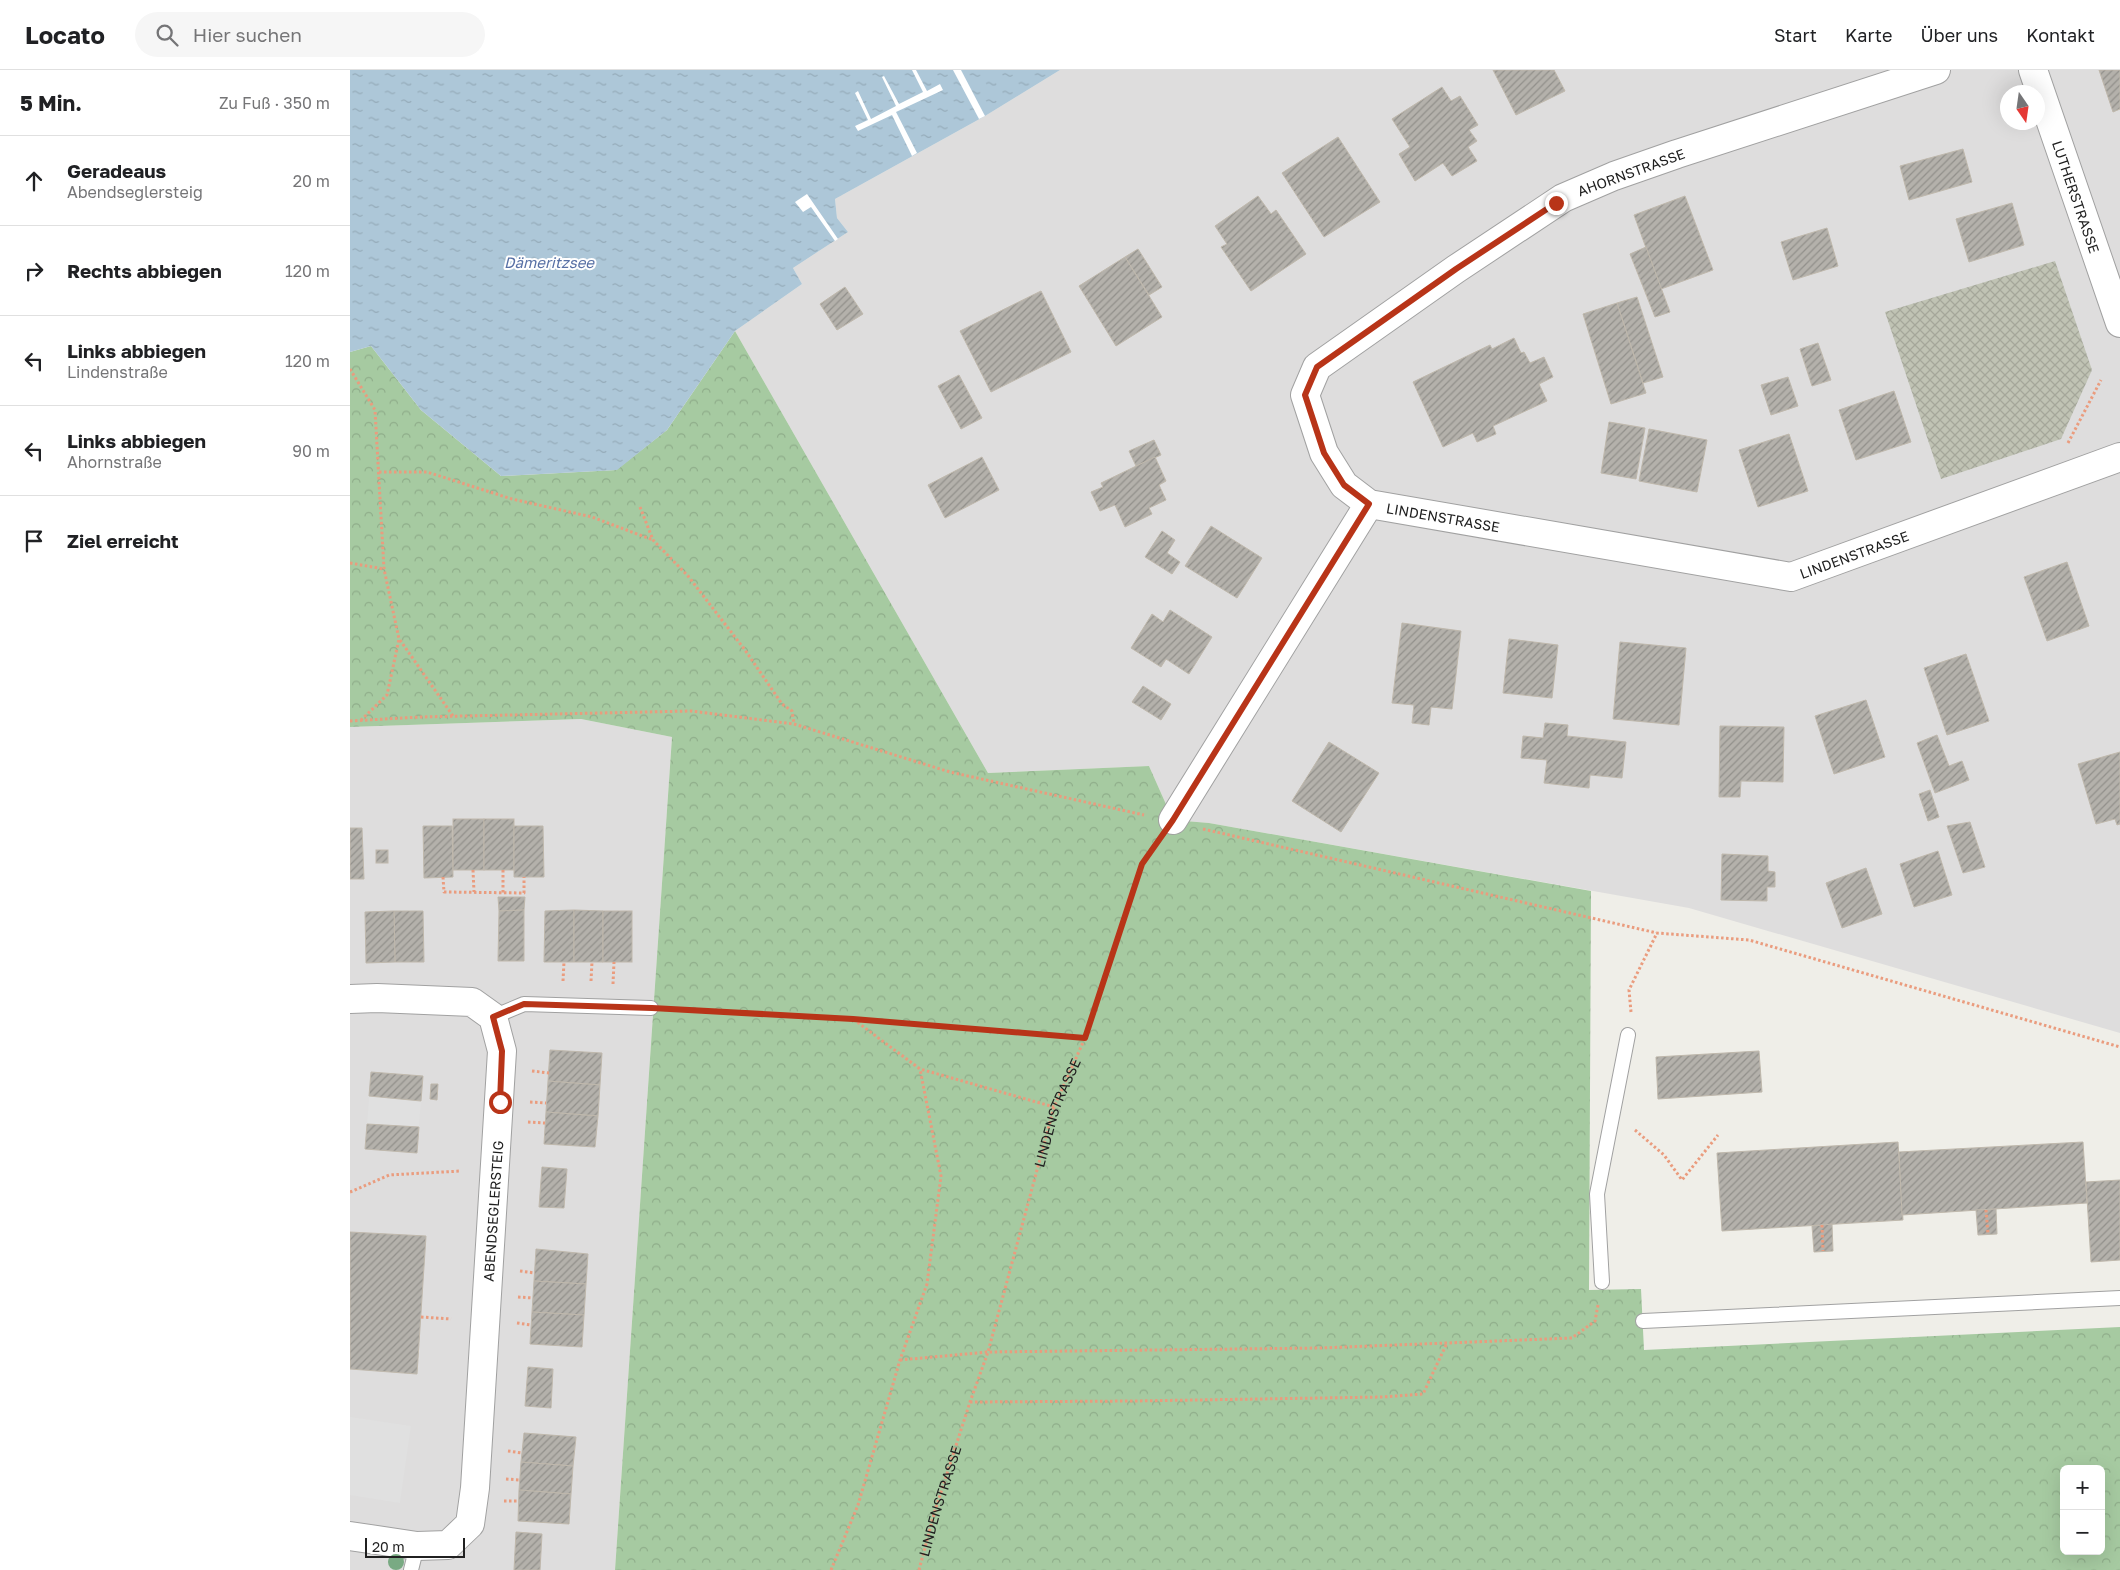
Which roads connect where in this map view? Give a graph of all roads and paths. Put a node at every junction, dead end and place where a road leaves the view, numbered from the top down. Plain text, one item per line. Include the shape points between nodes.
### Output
1 (1936, 70) edge
2 (2033, 70) edge
3 (2120, 323) edge
4 (350, 369) edge
5 (2101, 380) dead end
6 (2066, 446) dead end
7 (2120, 457) edge
8 (379, 472) junction
9 (1369, 504) junction
10 (640, 506) dead end
11 (653, 540) junction
12 (350, 564) edge
13 (384, 569) junction
14 (400, 639) junction
15 (453, 716) junction
16 (360, 721) junction
17 (350, 722) edge
18 (794, 724) junction
19 (1173, 820) junction
20 (473, 870) dead end
21 (503, 870) dead end
22 (443, 877) dead end
23 (524, 877) dead end
24 (474, 892) junction
25 (503, 893) junction
26 (1657, 933) junction
27 (350, 999) edge
28 (652, 1008) joint
29 (493, 1017) junction
30 (853, 1019) junction
31 (1628, 1035) joint
32 (1085, 1038) junction
33 (2120, 1047) edge
34 (920, 1069) junction
35 (1054, 1107) junction
36 (1613, 1112) junction
37 (1718, 1135) dead end
38 (461, 1171) dead end
39 (350, 1192) edge
40 (1986, 1210) dead end
41 (1822, 1225) dead end
42 (1988, 1234) dead end
43 (1823, 1251) dead end
44 (1602, 1282) joint
45 (2120, 1298) edge
46 (421, 1317) dead end
47 (451, 1319) dead end
48 (1642, 1321) dead end
49 (1447, 1343) junction
50 (988, 1352) junction
51 (900, 1360) junction
52 (970, 1402) junction
53 (350, 1536) edge
54 (414, 1558) edge
55 (832, 1570) edge
56 (919, 1570) edge

1 - 9 street, AHORNSTRASSE via 1677,154 1563,198 1317,367 1305,395 1324,453 1344,485
2 - 3 street, LUTHERSTRASSE
4 - 8 path via 375,410
5 - 6 path
7 - 9 street, LINDENSTRASSE via 1791,577
8 - 11 path via 427,472 512,499 592,518
8 - 13 path
9 - 19 street, LINDENSTRASSE
10 - 11 path
11 - 18 path via 688,576 782,704 792,711
12 - 13 path
13 - 14 path
14 - 15 path
14 - 16 path via 387,695
15 - 16 path
15 - 18 path via 691,710
16 - 17 path
18 - 19 path via 950,772
19 - 26 path
19 - 32 path, LINDENSTRASSE via 1142,864
20 - 24 path
21 - 25 path
22 - 24 path via 444,892
23 - 25 path via 524,893
24 - 25 path
26 - 31 path via 1629,990 1631,1013
26 - 33 path via 1748,940
27 - 29 street via 472,1002
28 - 29 lane via 524,1004
28 - 30 path
29 - 54 street, ABENDSEGLERSTEIG via 502,1051 475,1488 470,1524 448,1545
30 - 32 path
30 - 34 path
31 - 36 lane
32 - 35 path, LINDENSTRASSE
34 - 35 path
34 - 51 path via 941,1176 926,1284
35 - 50 path, LINDENSTRASSE
36 - 37 path via 1664,1155 1682,1180
36 - 44 lane via 1597,1194
38 - 39 path via 390,1175
40 - 42 path
41 - 43 path
44 - 49 path via 1595,1321 1572,1338
45 - 48 lane
46 - 47 path
49 - 50 path via 1321,1348
49 - 52 path via 1423,1394 1354,1398
50 - 51 path
50 - 52 path, LINDENSTRASSE
51 - 55 path via 858,1504
52 - 56 path, LINDENSTRASSE
53 - 54 street

